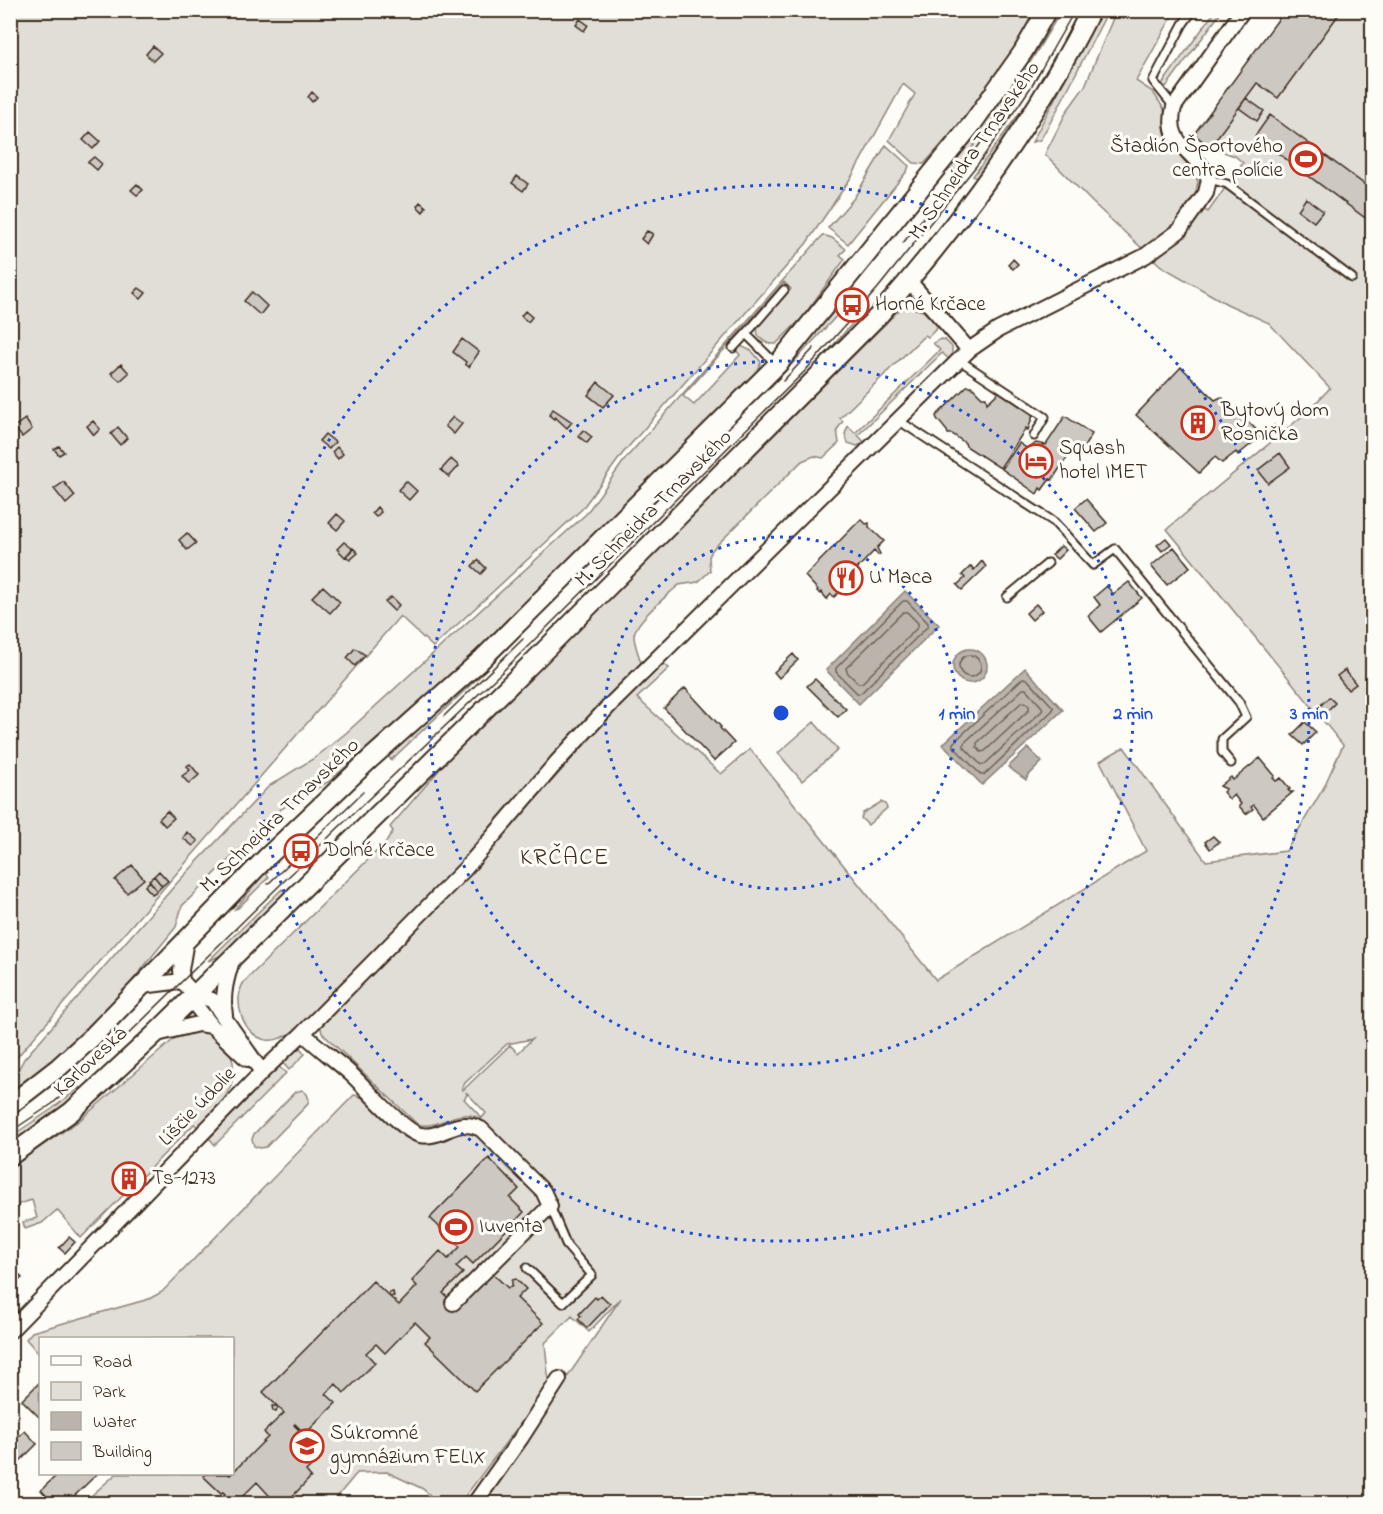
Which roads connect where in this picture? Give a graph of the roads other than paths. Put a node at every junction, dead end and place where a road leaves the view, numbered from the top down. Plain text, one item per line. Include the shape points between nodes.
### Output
1 (1047, 10) edge
2 (1091, 10) edge
3 (1193, 10) edge
4 (1243, 10) edge
5 (1174, 107) junction
6 (1209, 179) junction
7 (1352, 278) dead end
8 (909, 280) junction
9 (784, 290) dead end
10 (746, 334) junction
11 (733, 348) dead end
12 (969, 350) junction
13 (959, 360) junction
14 (777, 365) junction
15 (898, 420) junction
16 (1034, 436) dead end
17 (1048, 562) dead end
18 (1007, 597) dead end
19 (1231, 763) dead end
20 (186, 940) junction
21 (234, 956) junction
22 (182, 981) junction
23 (142, 986) junction
24 (195, 995) junction
25 (225, 1017) junction
26 (212, 1026) junction
27 (303, 1033) junction
28 (155, 1034) junction
29 (262, 1072) junction
30 (10, 1105) edge
31 (10, 1156) edge
32 (550, 1206) junction
33 (527, 1268) dead end
34 (453, 1303) dead end
35 (10, 1331) edge
36 (559, 1379) dead end
37 (474, 1503) edge

1 - 14 main road, M. Schneidra Trnavského via 1023,52 972,124
2 - 8 main road, M. Schneidra Trnavského via 1058,72 1009,148
3 - 5 lane via 1153,81
4 - 5 street
5 - 6 street via 1174,135
6 - 7 lane via 1227,184
6 - 12 street, Líščie údolie via 1206,193 1179,231 1146,256 998,330
8 - 12 street
8 - 21 main road, M. Schneidra Trnavského via 780,416
9 - 10 lane
10 - 11 lane
10 - 14 lane
12 - 13 street, Líščie údolie
13 - 15 street, Líščie údolie
13 - 16 lane via 1045,417
14 - 20 main road, M. Schneidra Trnavského via 501,641 355,772
15 - 19 lane via 1054,522 1093,565 1115,549 1239,702 1246,717 1222,739 1222,752
15 - 27 street, Líščie údolie via 609,706 465,869
17 - 18 lane
20 - 22 street
20 - 23 main road, M. Schneidra Trnavského
21 - 24 main road, M. Schneidra Trnavského
21 - 25 street via 224,990
22 - 23 street
22 - 24 street
23 - 30 main road, Karloveská via 59,1067
24 - 25 street via 212,1000
24 - 26 street via 196,1006
24 - 28 main road, Karloveská
25 - 29 street
26 - 28 street via 198,1023
26 - 29 street
27 - 29 street, Líščie údolie
27 - 32 street via 417,1134 429,1136 464,1124 481,1129 543,1191
28 - 31 main road, Karloveská via 71,1112
29 - 35 street, Líščie údolie
32 - 33 lane via 567,1246 592,1275 563,1303
32 - 34 street
36 - 37 street

